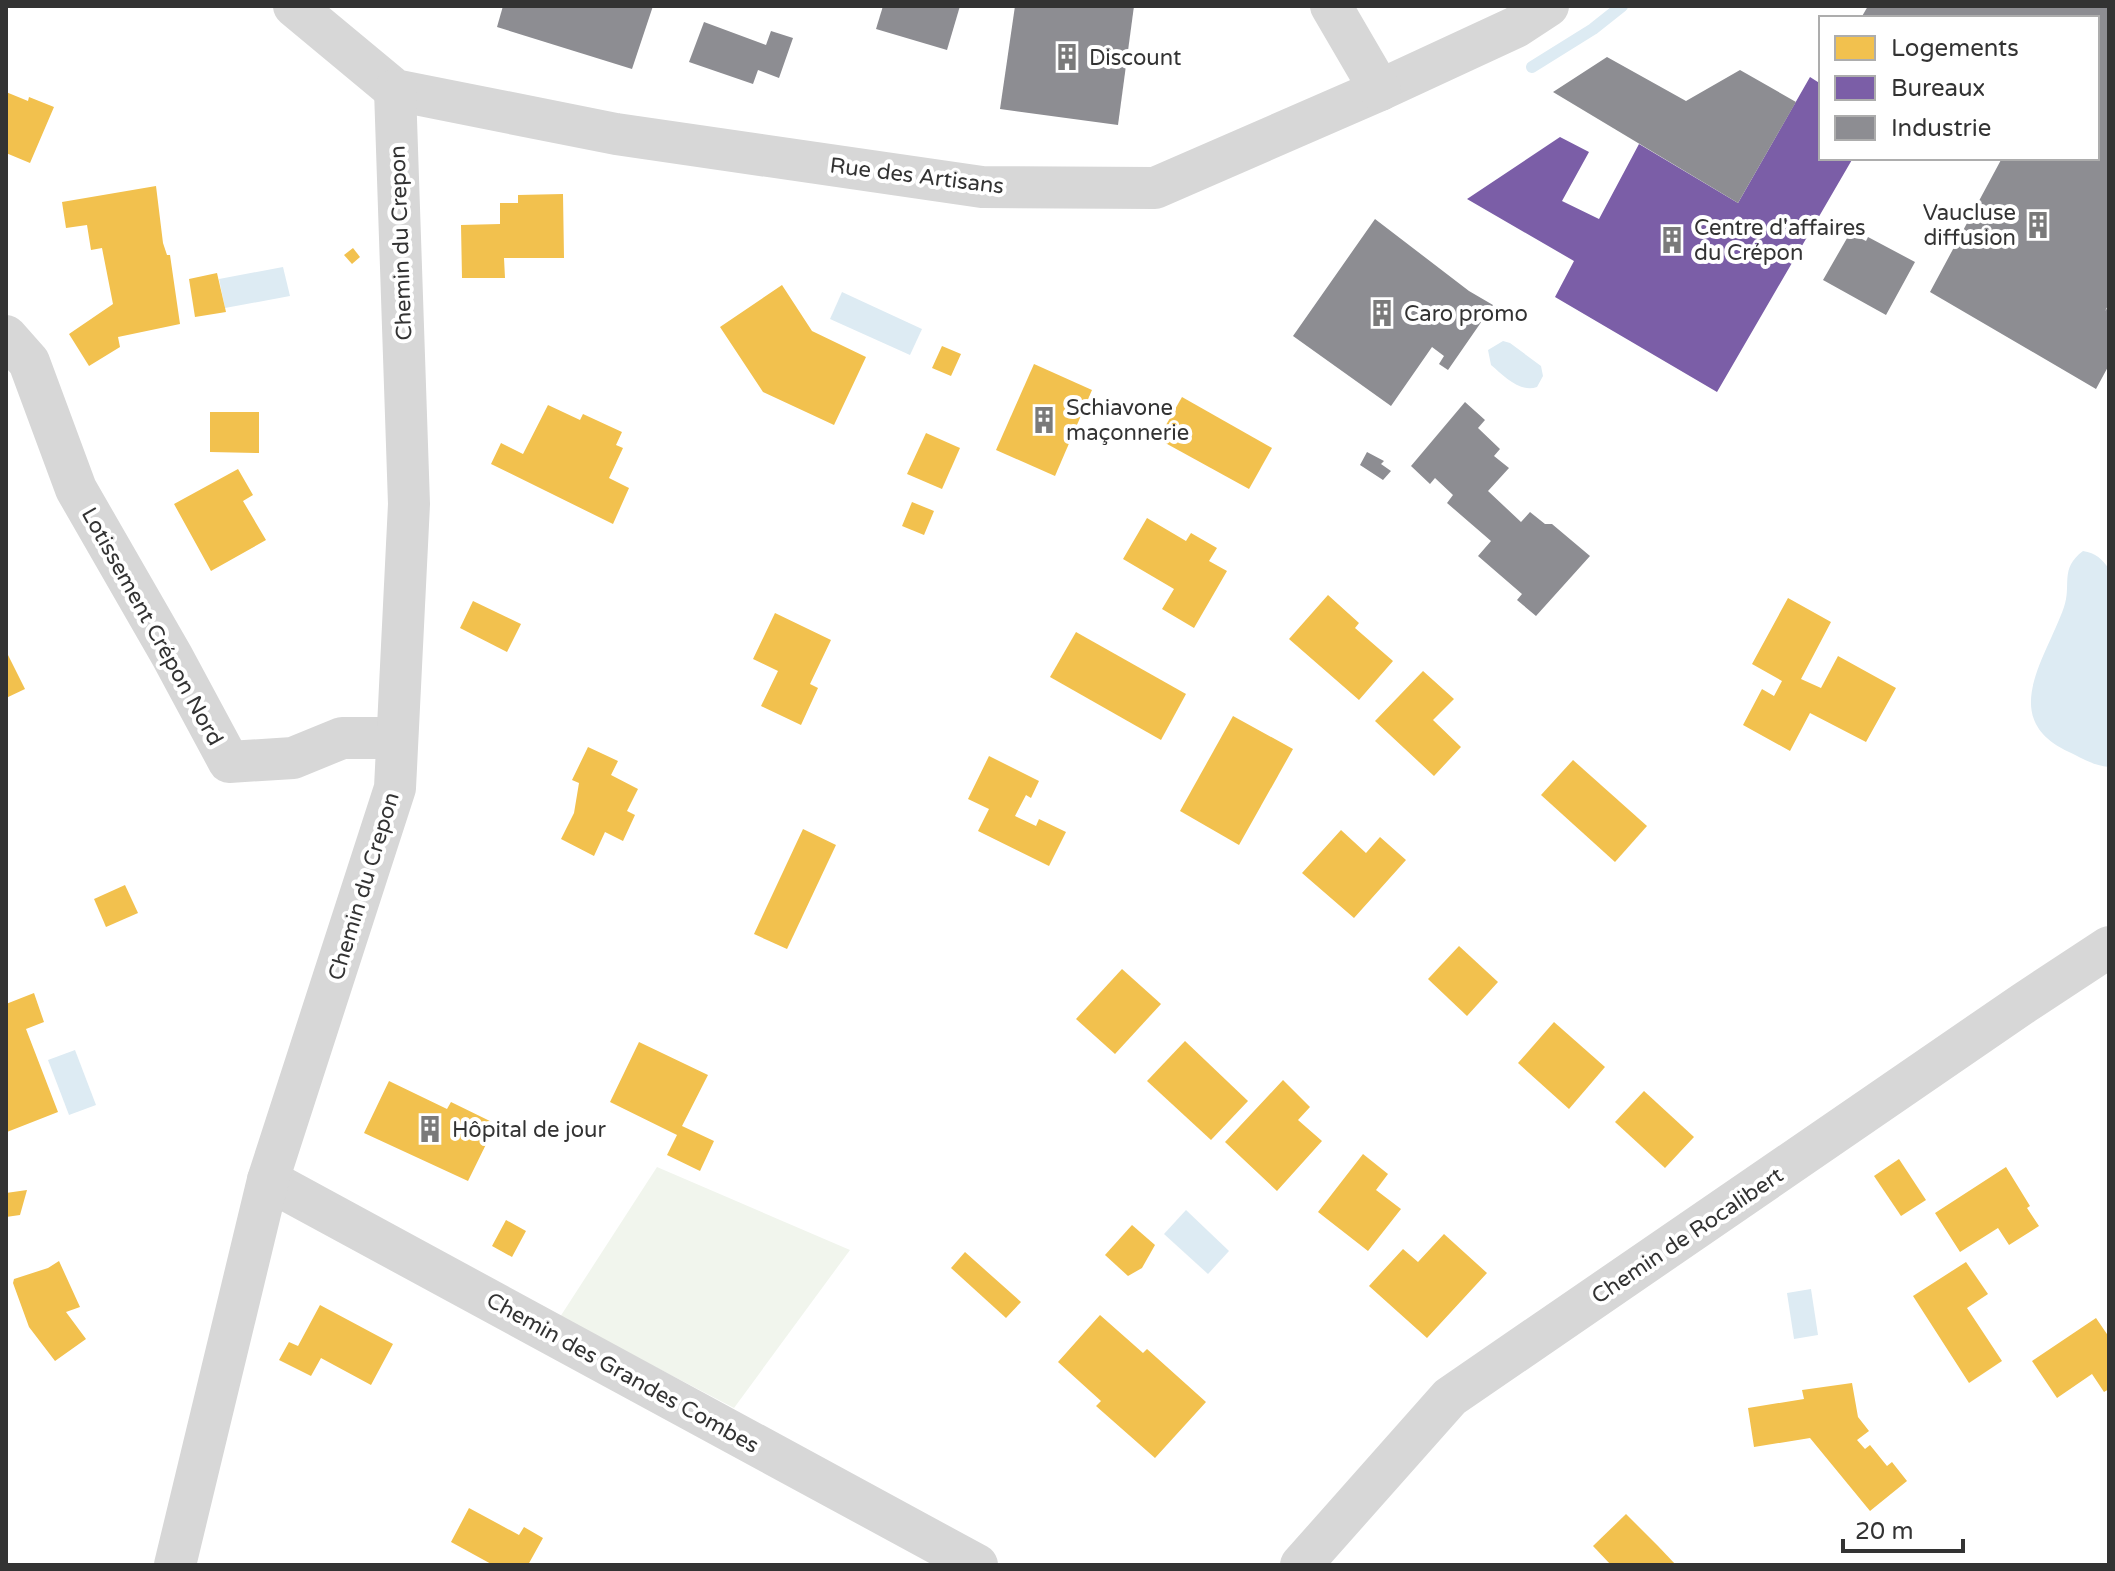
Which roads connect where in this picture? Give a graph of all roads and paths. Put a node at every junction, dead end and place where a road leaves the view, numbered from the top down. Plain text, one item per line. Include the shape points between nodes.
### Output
1 (294, 6) edge
2 (1331, 6) edge
3 (1548, 6) edge
4 (395, 90) junction
5 (1380, 90) junction
6 (6, 336) edge
7 (396, 738) junction
8 (2109, 947) edge
9 (268, 1180) junction
10 (175, 1565) edge
11 (977, 1565) edge
12 (1301, 1565) edge

1 - 4 street
2 - 5 street
3 - 5 street, Rue des Artisans via 1516,27
4 - 5 street, Rue des Artisans via 616,134 982,187 1155,188
4 - 7 street, Chemin du Crepon via 409,504
6 - 7 street, Lotissement Crépon Nord via 29,362 76,489 229,762 293,758 342,738
7 - 9 street, Chemin du Crepon via 395,788
8 - 12 street, Chemin de Rocalibert via 1450,1397
9 - 10 street, Chemin du Crepon
9 - 11 street, Chemin des Grandes Combes

